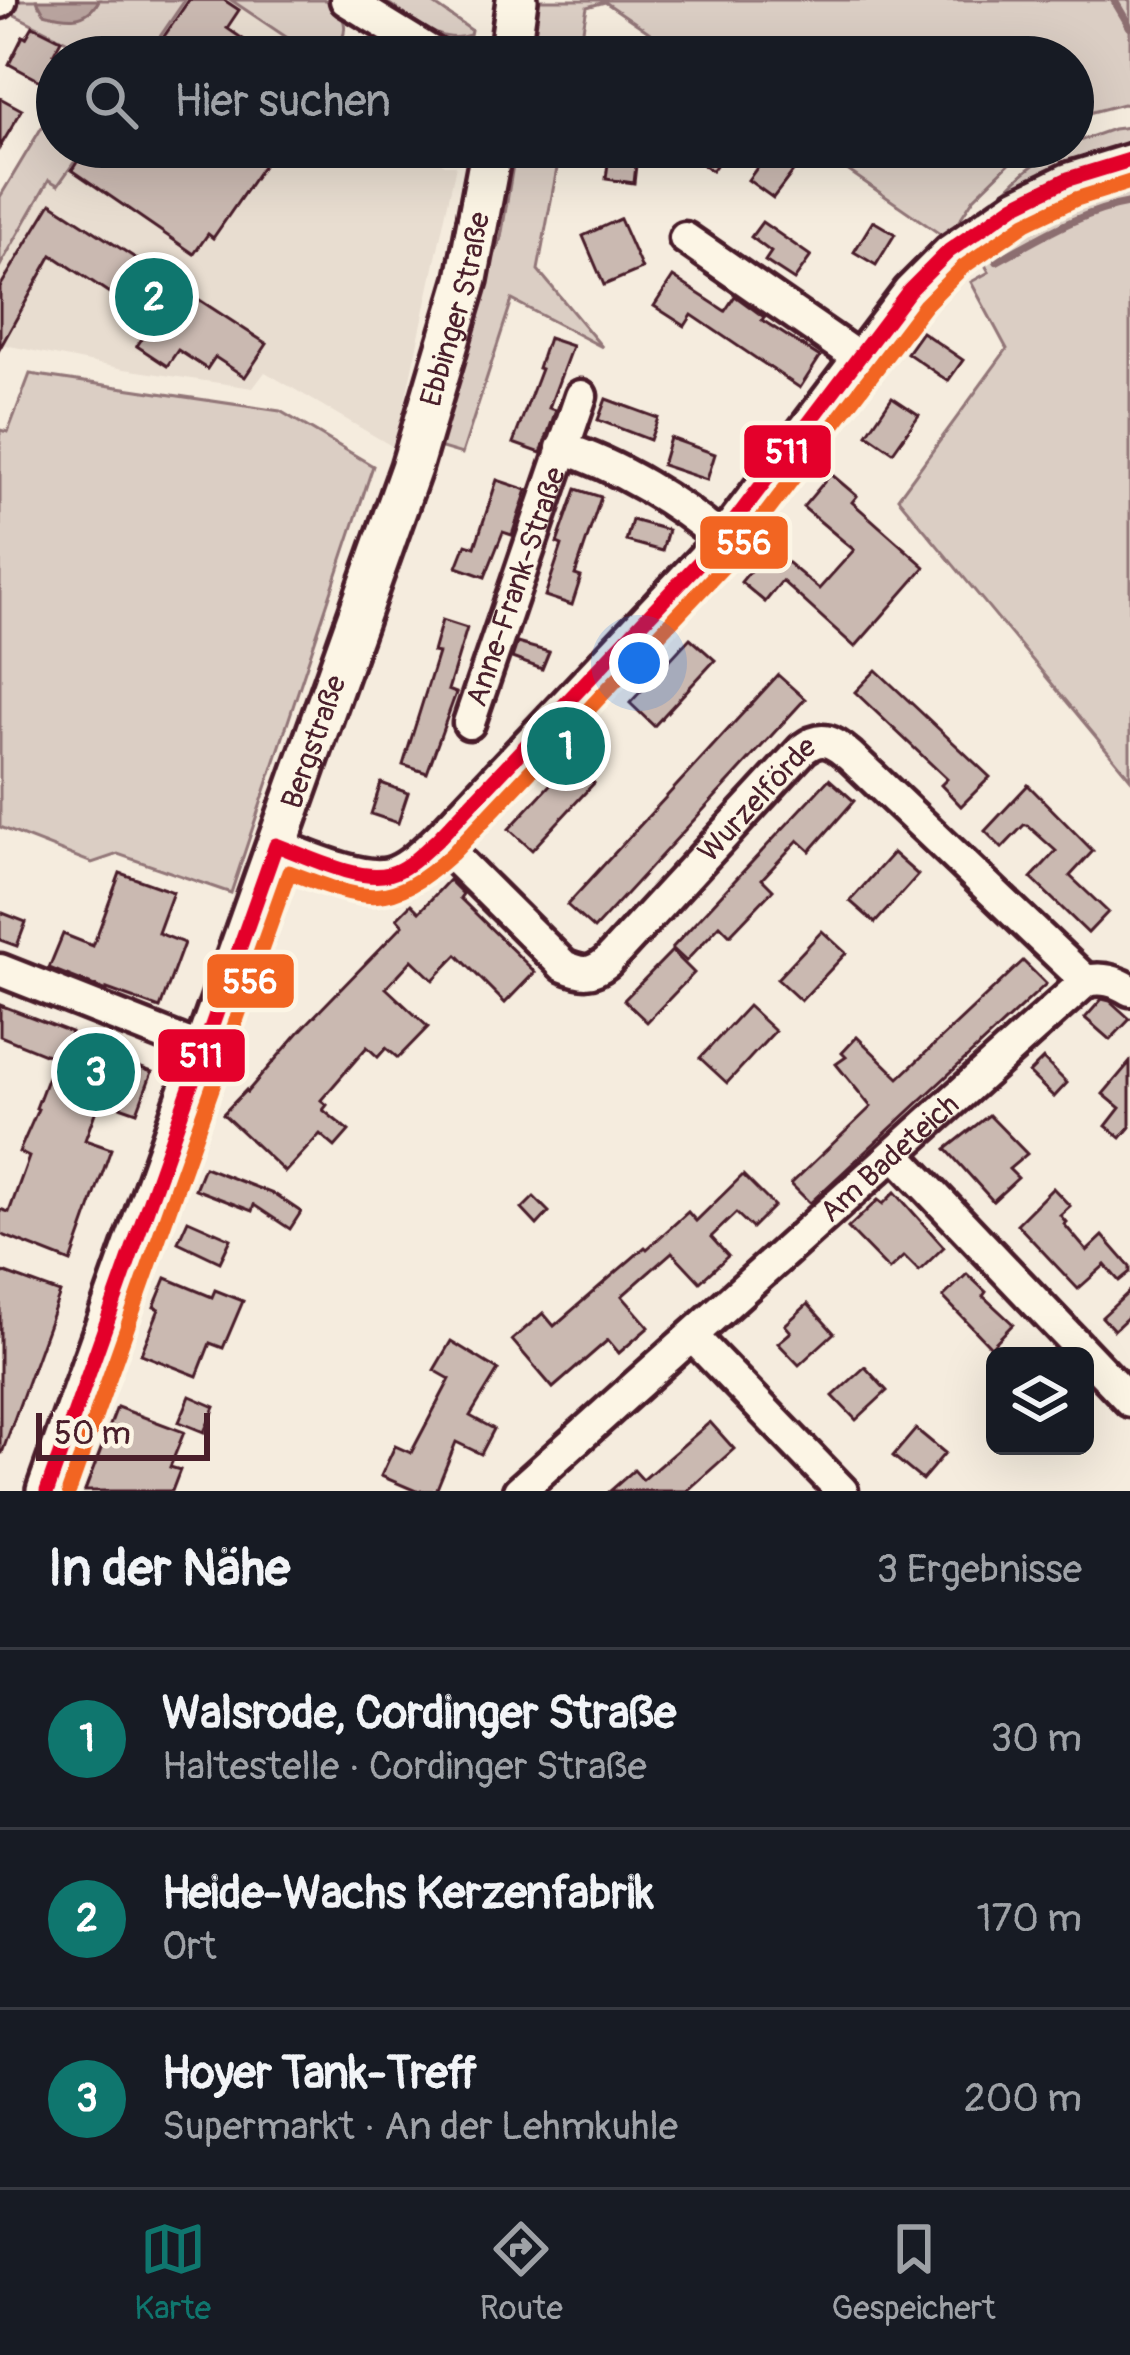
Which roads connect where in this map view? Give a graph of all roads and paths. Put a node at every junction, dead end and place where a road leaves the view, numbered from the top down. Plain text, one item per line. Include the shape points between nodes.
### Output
1 (346, 0) edge
2 (517, 0) edge
3 (405, 36) edge
4 (512, 36) edge
5 (1130, 160) edge
6 (488, 168) edge
7 (685, 238) dead end
8 (856, 357) junction
9 (581, 396) dead end
10 (562, 448) junction
11 (411, 468) joint
12 (721, 539) junction
13 (469, 723) dead end
14 (437, 840) junction
15 (276, 845) junction
16 (0, 970) edge
17 (1086, 980) junction
18 (1130, 990) edge
19 (203, 1050) junction
20 (895, 1154) junction
21 (692, 1336) junction
22 (1130, 1401) edge
23 (47, 1491) edge
24 (519, 1491) edge
25 (842, 1491) edge

1 - 3 street
2 - 4 main road
5 - 8 street via 1068,179 965,239 908,291
6 - 11 main road, Ebbinger Straße via 467,279
7 - 8 street
8 - 12 street
9 - 10 street, Anne-Frank-Straße
10 - 12 street, Anne-Frank-Straße via 681,507
10 - 13 street, Anne-Frank-Straße
11 - 15 main road, Bergstraße
12 - 14 street
14 - 15 street via 390,874 365,875
14 - 17 street, Wurzelförde via 564,966 593,973 803,749 823,740
15 - 19 main road, Bergstraße
16 - 19 street
17 - 18 street
17 - 20 street, Am Badeteich
19 - 23 main road, Bergstraße
20 - 21 street, Am Badeteich
20 - 22 street
21 - 24 street, Am Badeteich
21 - 25 street

